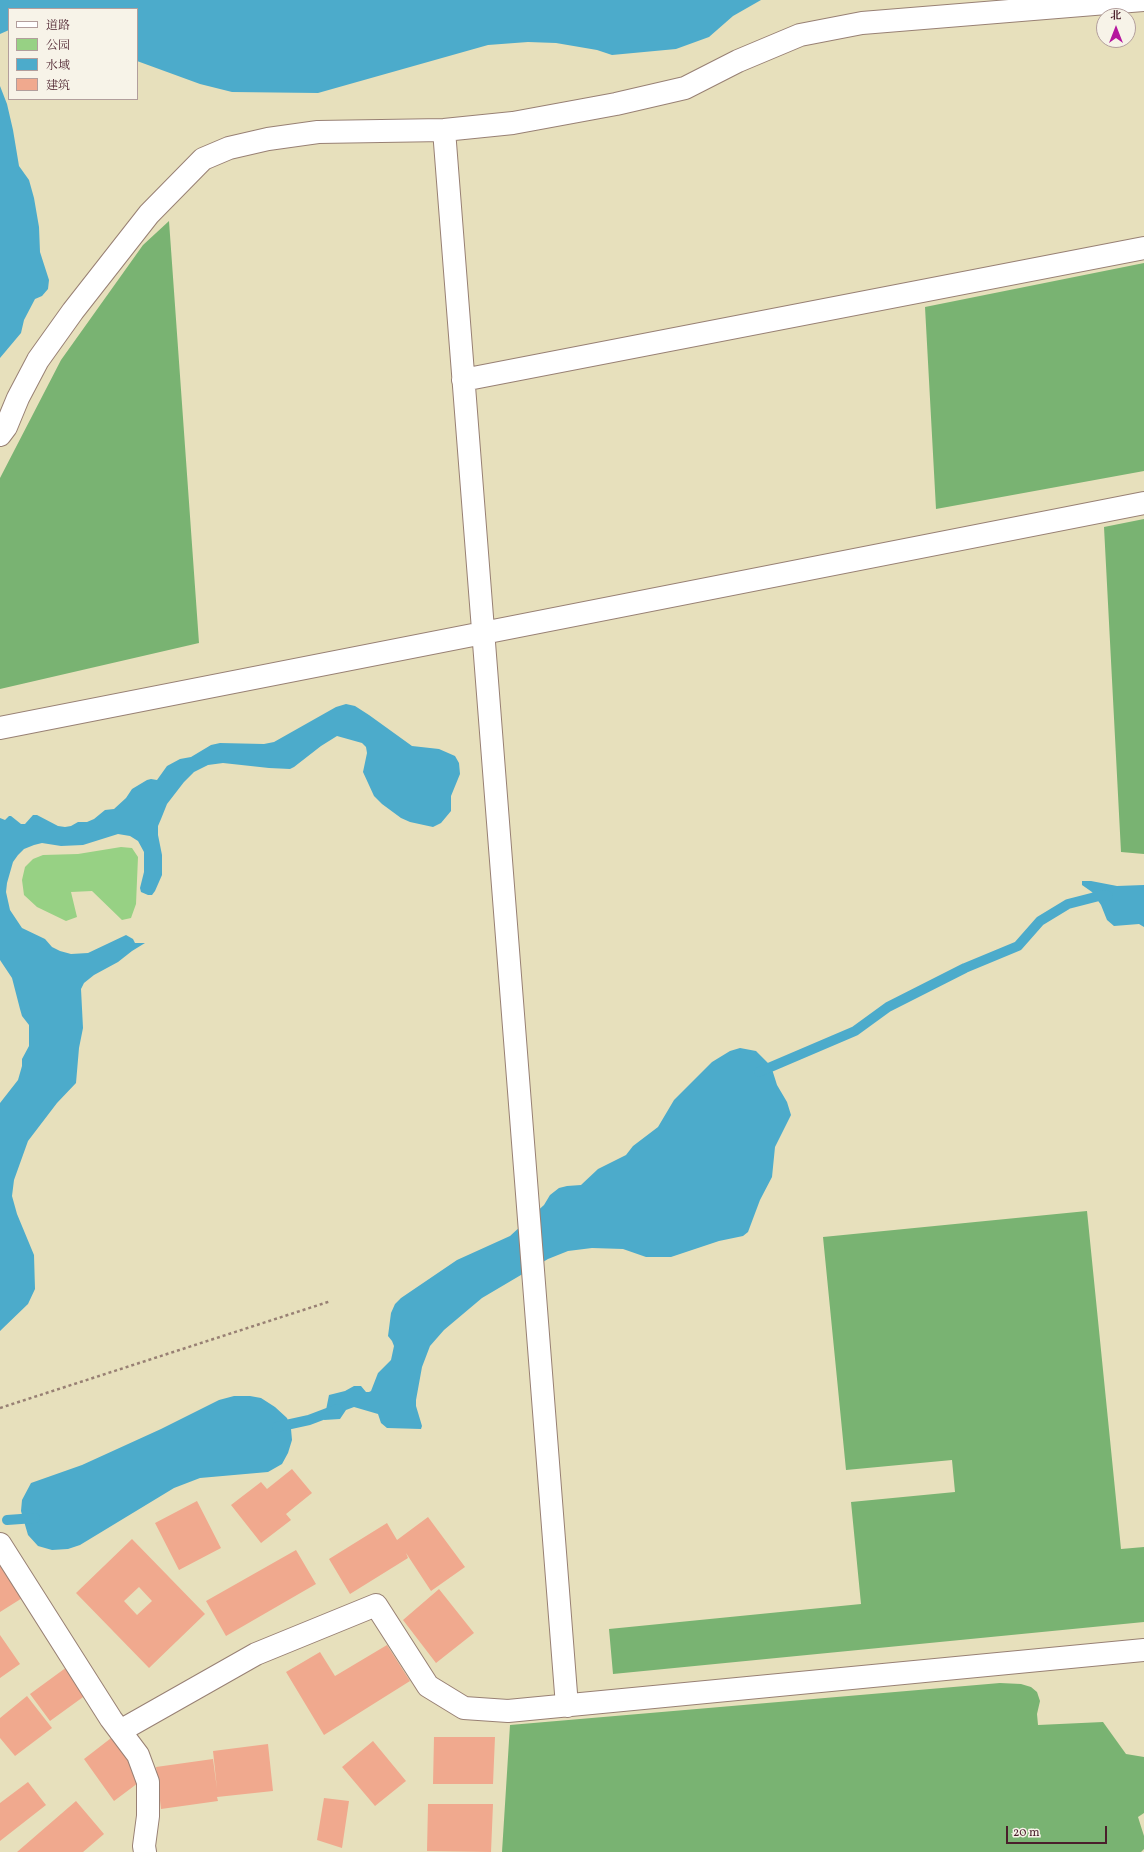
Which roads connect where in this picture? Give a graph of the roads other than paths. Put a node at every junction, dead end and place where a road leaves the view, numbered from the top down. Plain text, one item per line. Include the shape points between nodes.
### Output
1 (1144, 0) edge
2 (444, 130) junction
3 (1144, 248) edge
4 (463, 380) junction
5 (0, 435) edge
6 (1144, 503) edge
7 (483, 633) junction
8 (0, 728) edge
9 (0, 1544) edge
10 (1144, 1650) edge
11 (567, 1706) junction
12 (120, 1730) junction
13 (145, 1852) edge

1 - 2 street via 862,23 800,35 738,61 685,88 535,119
2 - 4 street
2 - 5 street via 318,132 229,148 203,159 149,214 73,311 38,360
3 - 4 street
4 - 7 street
6 - 7 street
7 - 8 street
7 - 11 street
9 - 12 street
10 - 11 street
11 - 12 street via 508,1711 464,1708 428,1686 376,1605 256,1654
12 - 13 street via 138,1755 148,1782

